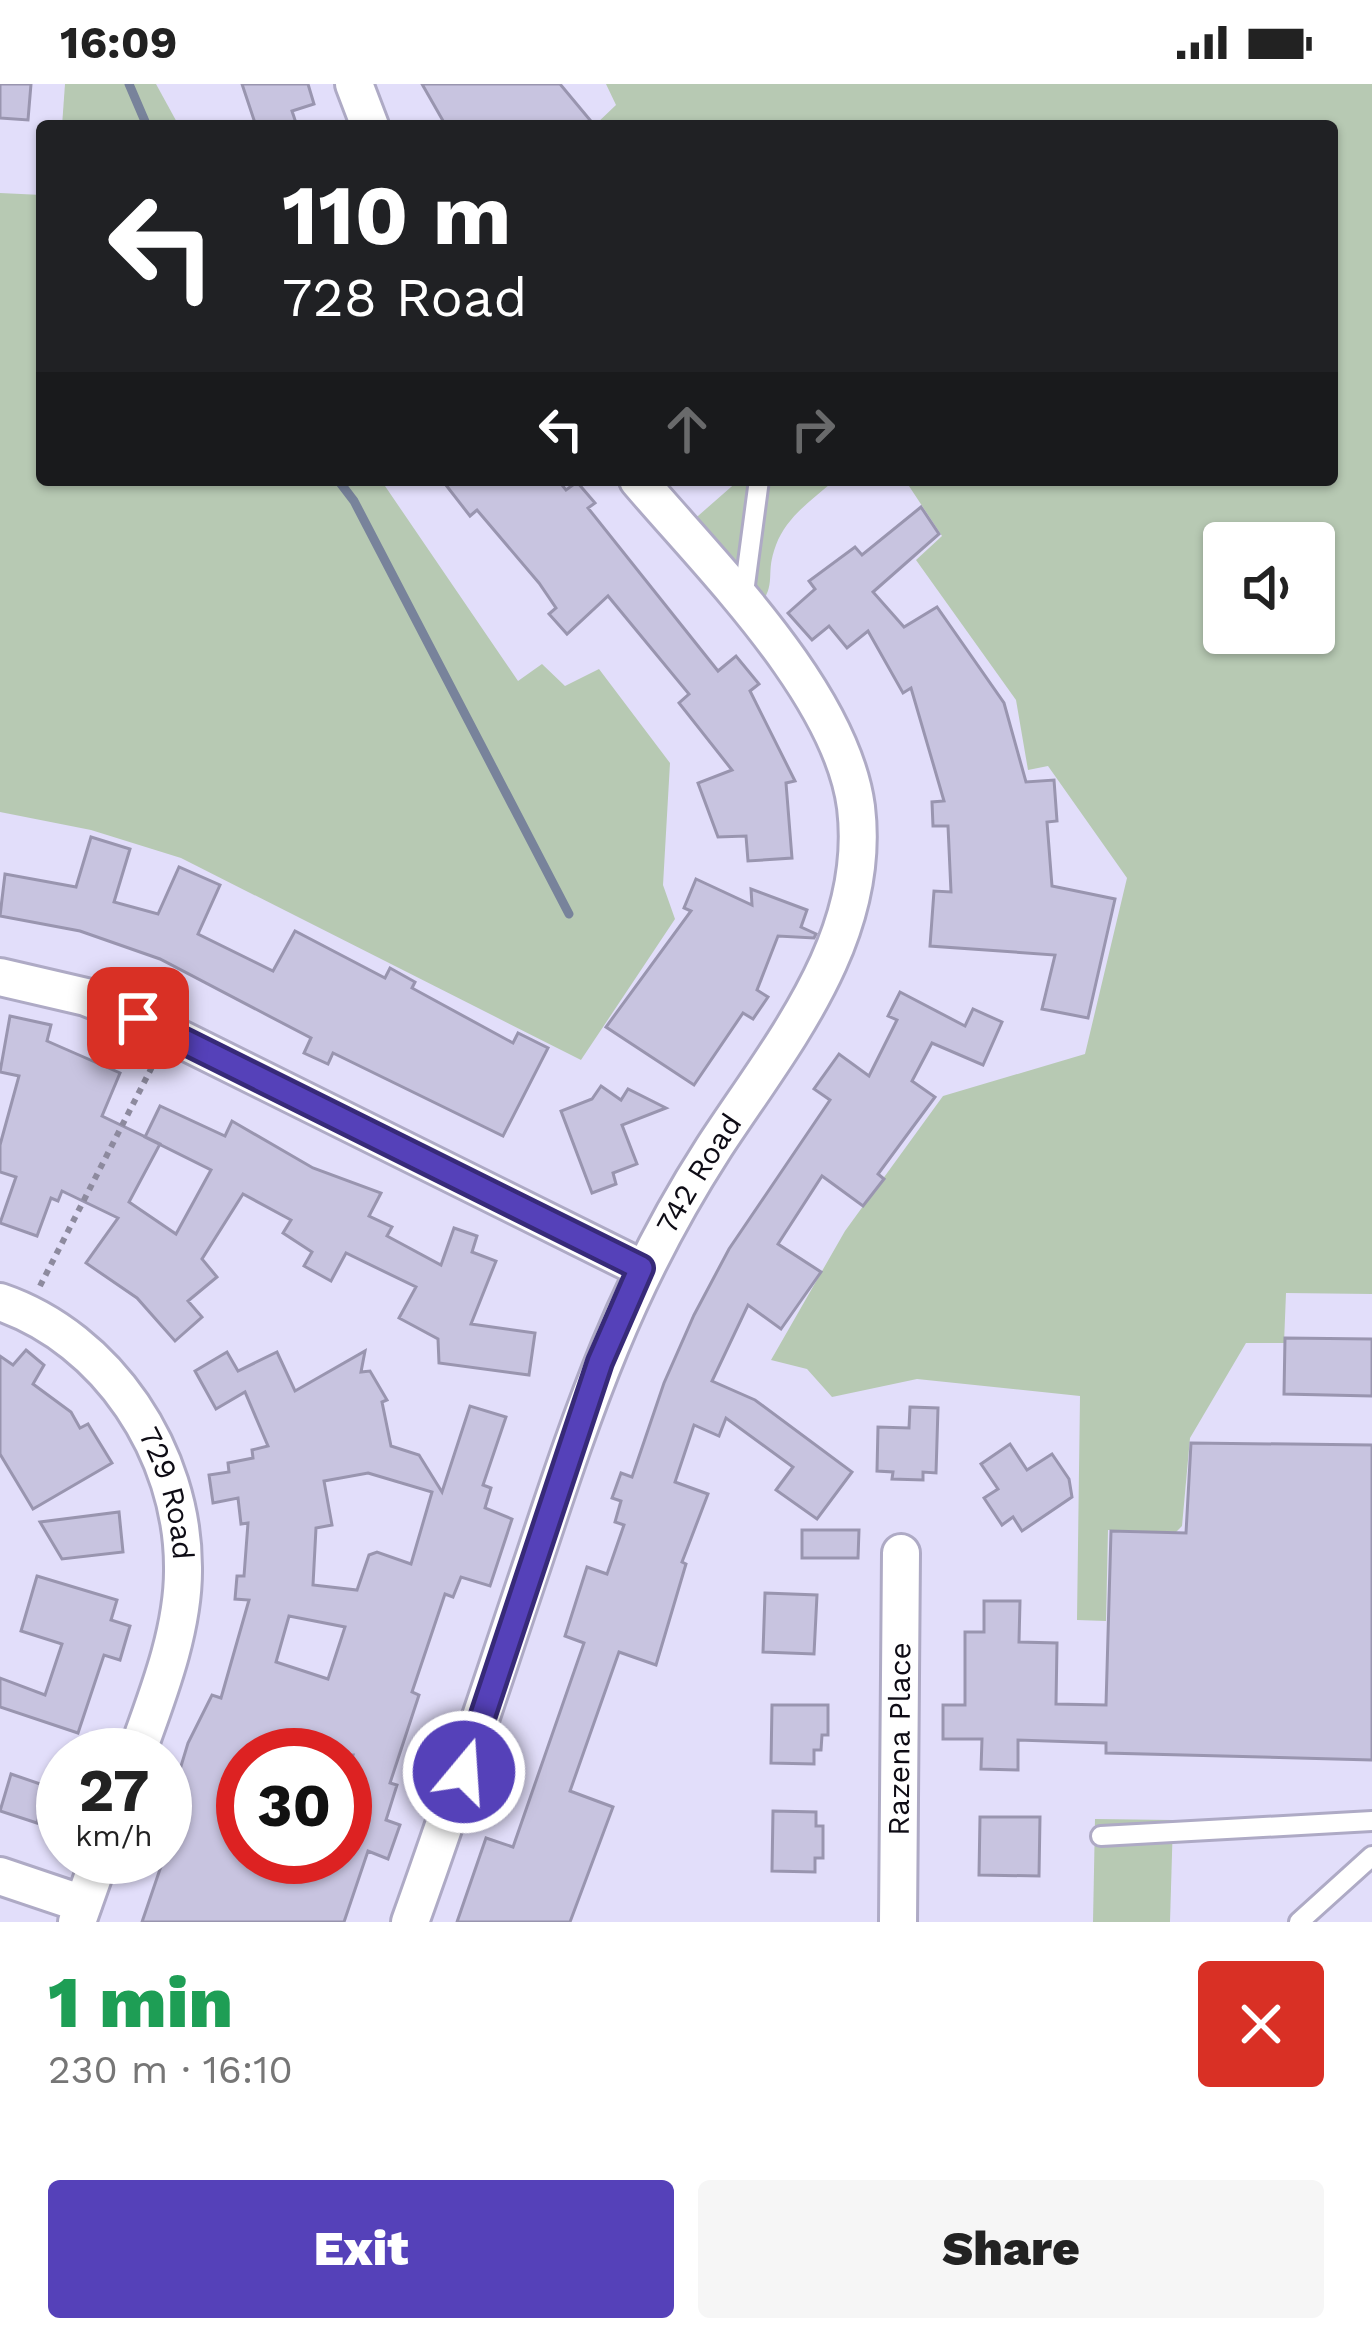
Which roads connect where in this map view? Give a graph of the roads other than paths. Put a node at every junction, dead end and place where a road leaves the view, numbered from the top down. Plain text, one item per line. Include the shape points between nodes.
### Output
1 (354, 84) edge
2 (368, 120) edge
3 (643, 486) edge
4 (759, 486) edge
5 (742, 605) junction
6 (0, 977) edge
7 (641, 1268) junction
8 (14, 1306) edge
9 (901, 1553) dead end
10 (144, 1728) edge
11 (1372, 1821) edge
12 (1101, 1836) dead end
13 (1372, 1856) edge
14 (0, 1876) edge
15 (90, 1884) edge
16 (80, 1913) edge
17 (410, 1922) edge
18 (898, 1922) edge
19 (1299, 1922) edge

1 - 2 street
3 - 5 street, 742 Road
4 - 5 lane
5 - 7 street, 742 Road via 835,732 856,809 855,893 812,994
6 - 7 street via 86,998 169,1033
7 - 17 street, 742 Road via 600,1362
8 - 10 street, 729 Road via 69,1338 120,1388 172,1490 184,1569
9 - 18 street, Razena Place
11 - 12 lane
13 - 19 lane
14 - 16 street
15 - 16 street

